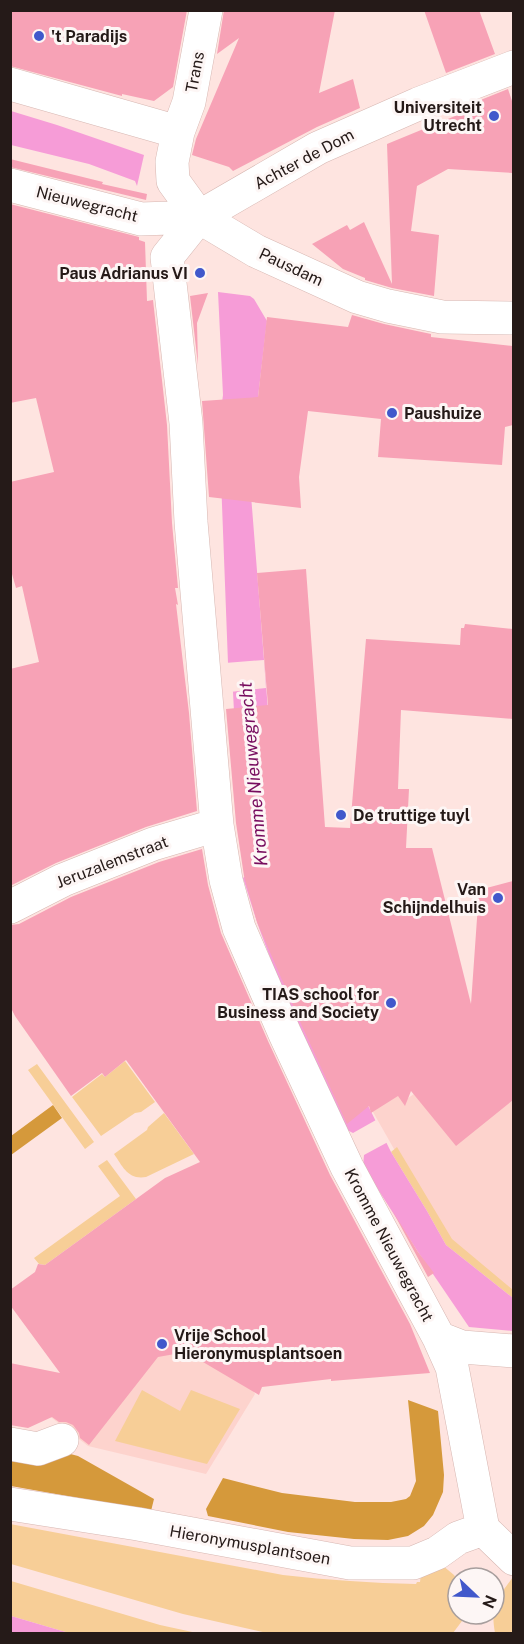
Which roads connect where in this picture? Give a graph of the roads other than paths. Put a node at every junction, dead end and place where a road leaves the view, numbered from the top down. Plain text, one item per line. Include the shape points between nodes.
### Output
1 (206, 10) edge
2 (513, 67) edge
3 (10, 84) edge
4 (178, 132) junction
5 (10, 185) edge
6 (199, 217) junction
7 (513, 318) edge
8 (217, 825) junction
9 (10, 906) edge
10 (438, 1338) junction
11 (513, 1351) edge
12 (62, 1440) dead end
13 (10, 1444) edge
14 (10, 1504) edge
15 (483, 1529) junction
16 (513, 1559) edge

1 - 4 street, Trans via 189,102
2 - 6 street, Achter de Dom via 318,148
3 - 4 street
4 - 6 street, Trans via 173,182
5 - 6 street, Nieuwegracht via 141,219
6 - 7 street, Pausdam via 256,251 357,297 442,317
6 - 8 street, Kromme Nieuwegracht via 167,256 184,409
8 - 9 street, Jeruzalemstraat via 153,844
8 - 10 street, Kromme Nieuwegracht via 226,880 243,938 347,1167
10 - 11 street, Kromme Nieuwegracht via 462,1347
10 - 15 street, Kromme Nieuwegracht via 452,1367
12 - 13 street via 38,1449
14 - 15 street, Hieronymusplantsoen via 350,1563 413,1563
15 - 16 street

